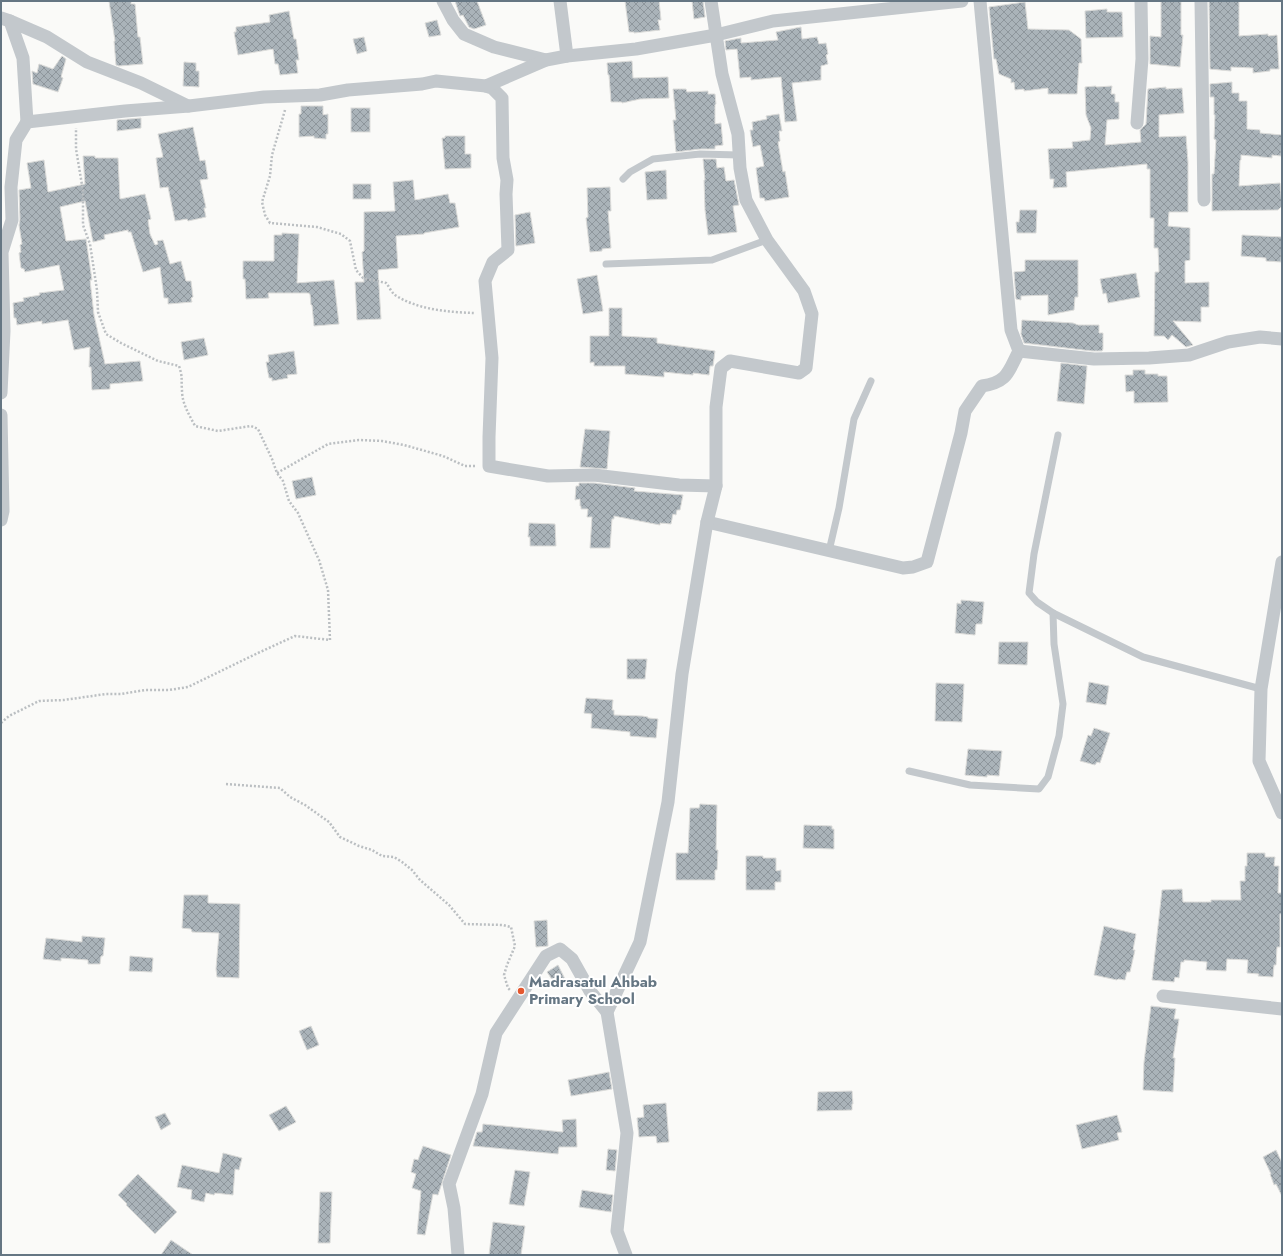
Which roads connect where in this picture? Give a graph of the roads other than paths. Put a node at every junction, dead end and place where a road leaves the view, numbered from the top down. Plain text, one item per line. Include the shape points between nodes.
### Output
1 (443, 1) edge
2 (560, 1) edge
3 (711, 1) edge
4 (962, 1) edge
5 (980, 1) edge
6 (1141, 1) edge
7 (1201, 1) edge
8 (6, 19) edge
9 (716, 35) junction
10 (567, 56) junction
11 (546, 60) junction
12 (486, 86) junction
13 (189, 106) junction
14 (27, 122) junction
15 (1137, 124) dead end
16 (739, 155) junction
17 (623, 179) dead end
18 (1204, 200) dead end
19 (766, 240) junction
20 (606, 264) dead end
21 (2, 301) edge
22 (1282, 339) edge
23 (1019, 351) junction
24 (871, 381) dead end
25 (1, 393) edge
26 (1, 415) edge
27 (1058, 435) dead end
28 (716, 486) junction
29 (1, 520) edge
30 (707, 522) junction
31 (828, 551) junction
32 (1282, 562) edge
33 (1053, 613) junction
34 (1261, 690) junction
35 (909, 771) dead end
36 (1282, 813) edge
37 (1162, 996) dead end
38 (1282, 1009) edge
39 (607, 1012) junction
40 (458, 1255) edge
41 (626, 1255) edge

1 - 11 street via 464,34 494,47
2 - 10 street
3 - 9 street
4 - 9 street via 773,21
5 - 23 street via 1011,330
6 - 15 street via 1142,59
7 - 18 street
8 - 13 street via 47,36 87,62 141,83
8 - 14 street via 23,58
9 - 10 street via 636,49
9 - 16 street via 722,74 738,134
10 - 11 street
11 - 12 street
12 - 13 street via 436,81 320,95 287,95
12 - 28 street via 502,98 508,235 508,250 493,262 485,281 492,358 489,466 548,476 594,474 679,485
13 - 14 street
14 - 21 street via 16,140 11,187 12,220 2,252
16 - 17 lane via 700,154 653,159
16 - 19 street via 746,200
19 - 20 lane via 712,260
19 - 28 street via 804,290 812,314 806,368 799,374 730,361 721,368 716,406
21 - 25 street via 4,332
22 - 23 street via 1260,337 1228,342 1189,355 1149,358 1094,359
23 - 31 street via 1005,378 982,386 965,411 927,562 903,568
24 - 31 lane via 854,419 840,508
26 - 29 street
27 - 33 lane via 1034,554 1029,593
28 - 30 street
30 - 31 street
30 - 39 street via 682,674 668,802 640,942
32 - 34 street
33 - 34 lane via 1143,657
33 - 35 lane via 1054,644 1063,704 1059,736 1048,777 1038,789 970,785
34 - 36 street via 1259,761
37 - 38 street
39 - 40 street via 590,990 572,959 560,949 546,956 496,1033 482,1094 449,1184
39 - 41 street via 627,1133 618,1231

